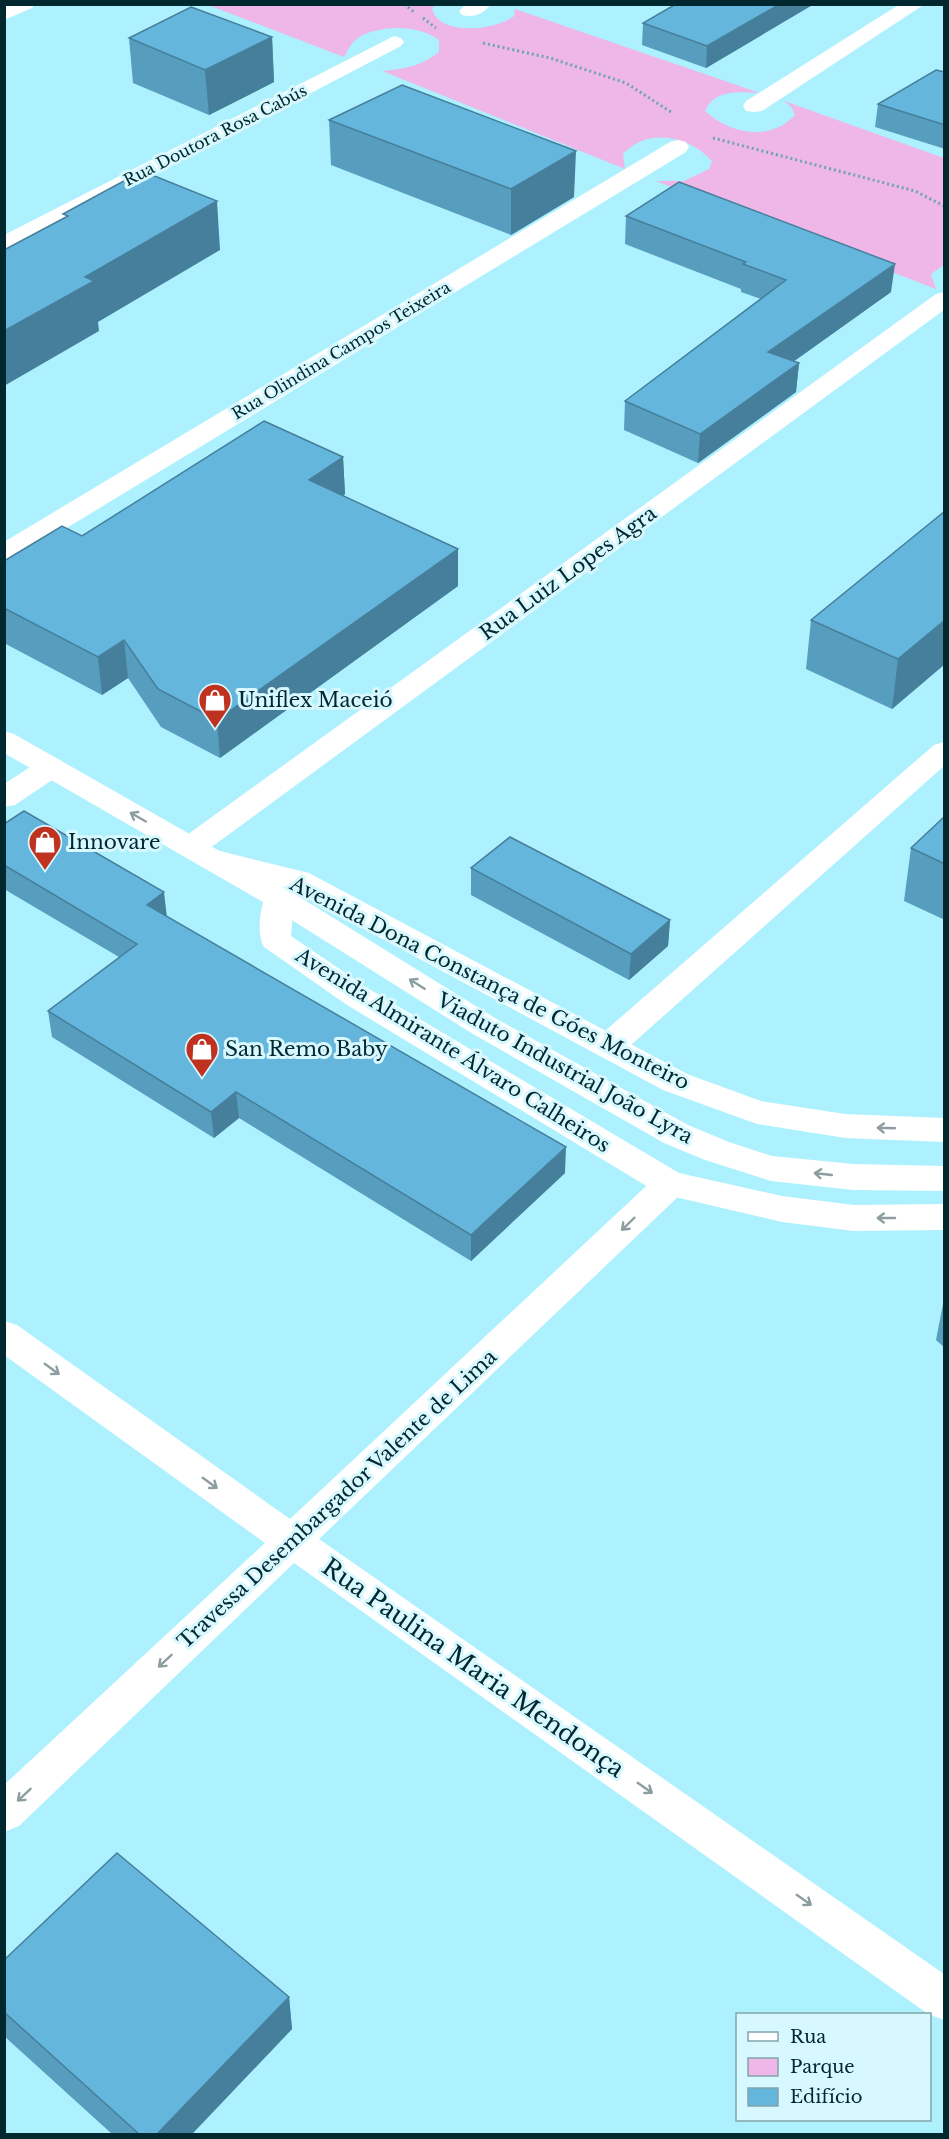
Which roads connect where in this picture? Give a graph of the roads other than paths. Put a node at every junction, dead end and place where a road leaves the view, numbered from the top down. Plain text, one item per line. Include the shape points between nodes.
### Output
1 (25, 4) edge
2 (915, 4) edge
3 (4, 14) edge
4 (394, 42) road end
5 (754, 106) dead end
6 (678, 147) road end
7 (4, 244) edge
8 (945, 298) edge
9 (4, 554) edge
10 (4, 740) edge
11 (945, 751) edge
12 (51, 767) junction
13 (4, 798) edge
14 (201, 853) junction
15 (279, 898) junction
16 (610, 1045) junction
17 (945, 1130) edge
18 (945, 1179) edge
19 (670, 1184) junction
20 (945, 1217) edge
21 (4, 1335) edge
22 (291, 1540) junction
23 (4, 1813) edge
24 (945, 1999) edge

1 - 3 street
2 - 5 street
4 - 7 street, Rua Doutora Rosa Cabús
6 - 9 street, Rua Olindina Campos Teixeira
8 - 14 street, Rua Luiz Lopes Agra
10 - 12 street
11 - 16 street
12 - 13 street
14 -> 12 street
14 - 15 street
14 - 16 street, Avenida Dona Constança de Góes Monteiro via 298,880
18 -> 15 street, Viaduto Industrial João Lyra via 853,1177 771,1168 676,1134 484,1026
15 - 19 street, Avenida Almirante Álvaro Calheiros via 275,940 358,997
17 -> 16 street, Avenida Dona Constança de Góes Monteiro via 845,1126 757,1112 675,1082
20 -> 19 street, Avenida Almirante Álvaro Calheiros via 854,1218 782,1209
19 -> 22 street, Travessa Desembargador Valente de Lima
21 -> 22 street, Rua Paulina Maria Mendonça
22 -> 23 street, Travessa Desembargador Valente de Lima
22 -> 24 street, Rua Paulina Maria Mendonça

